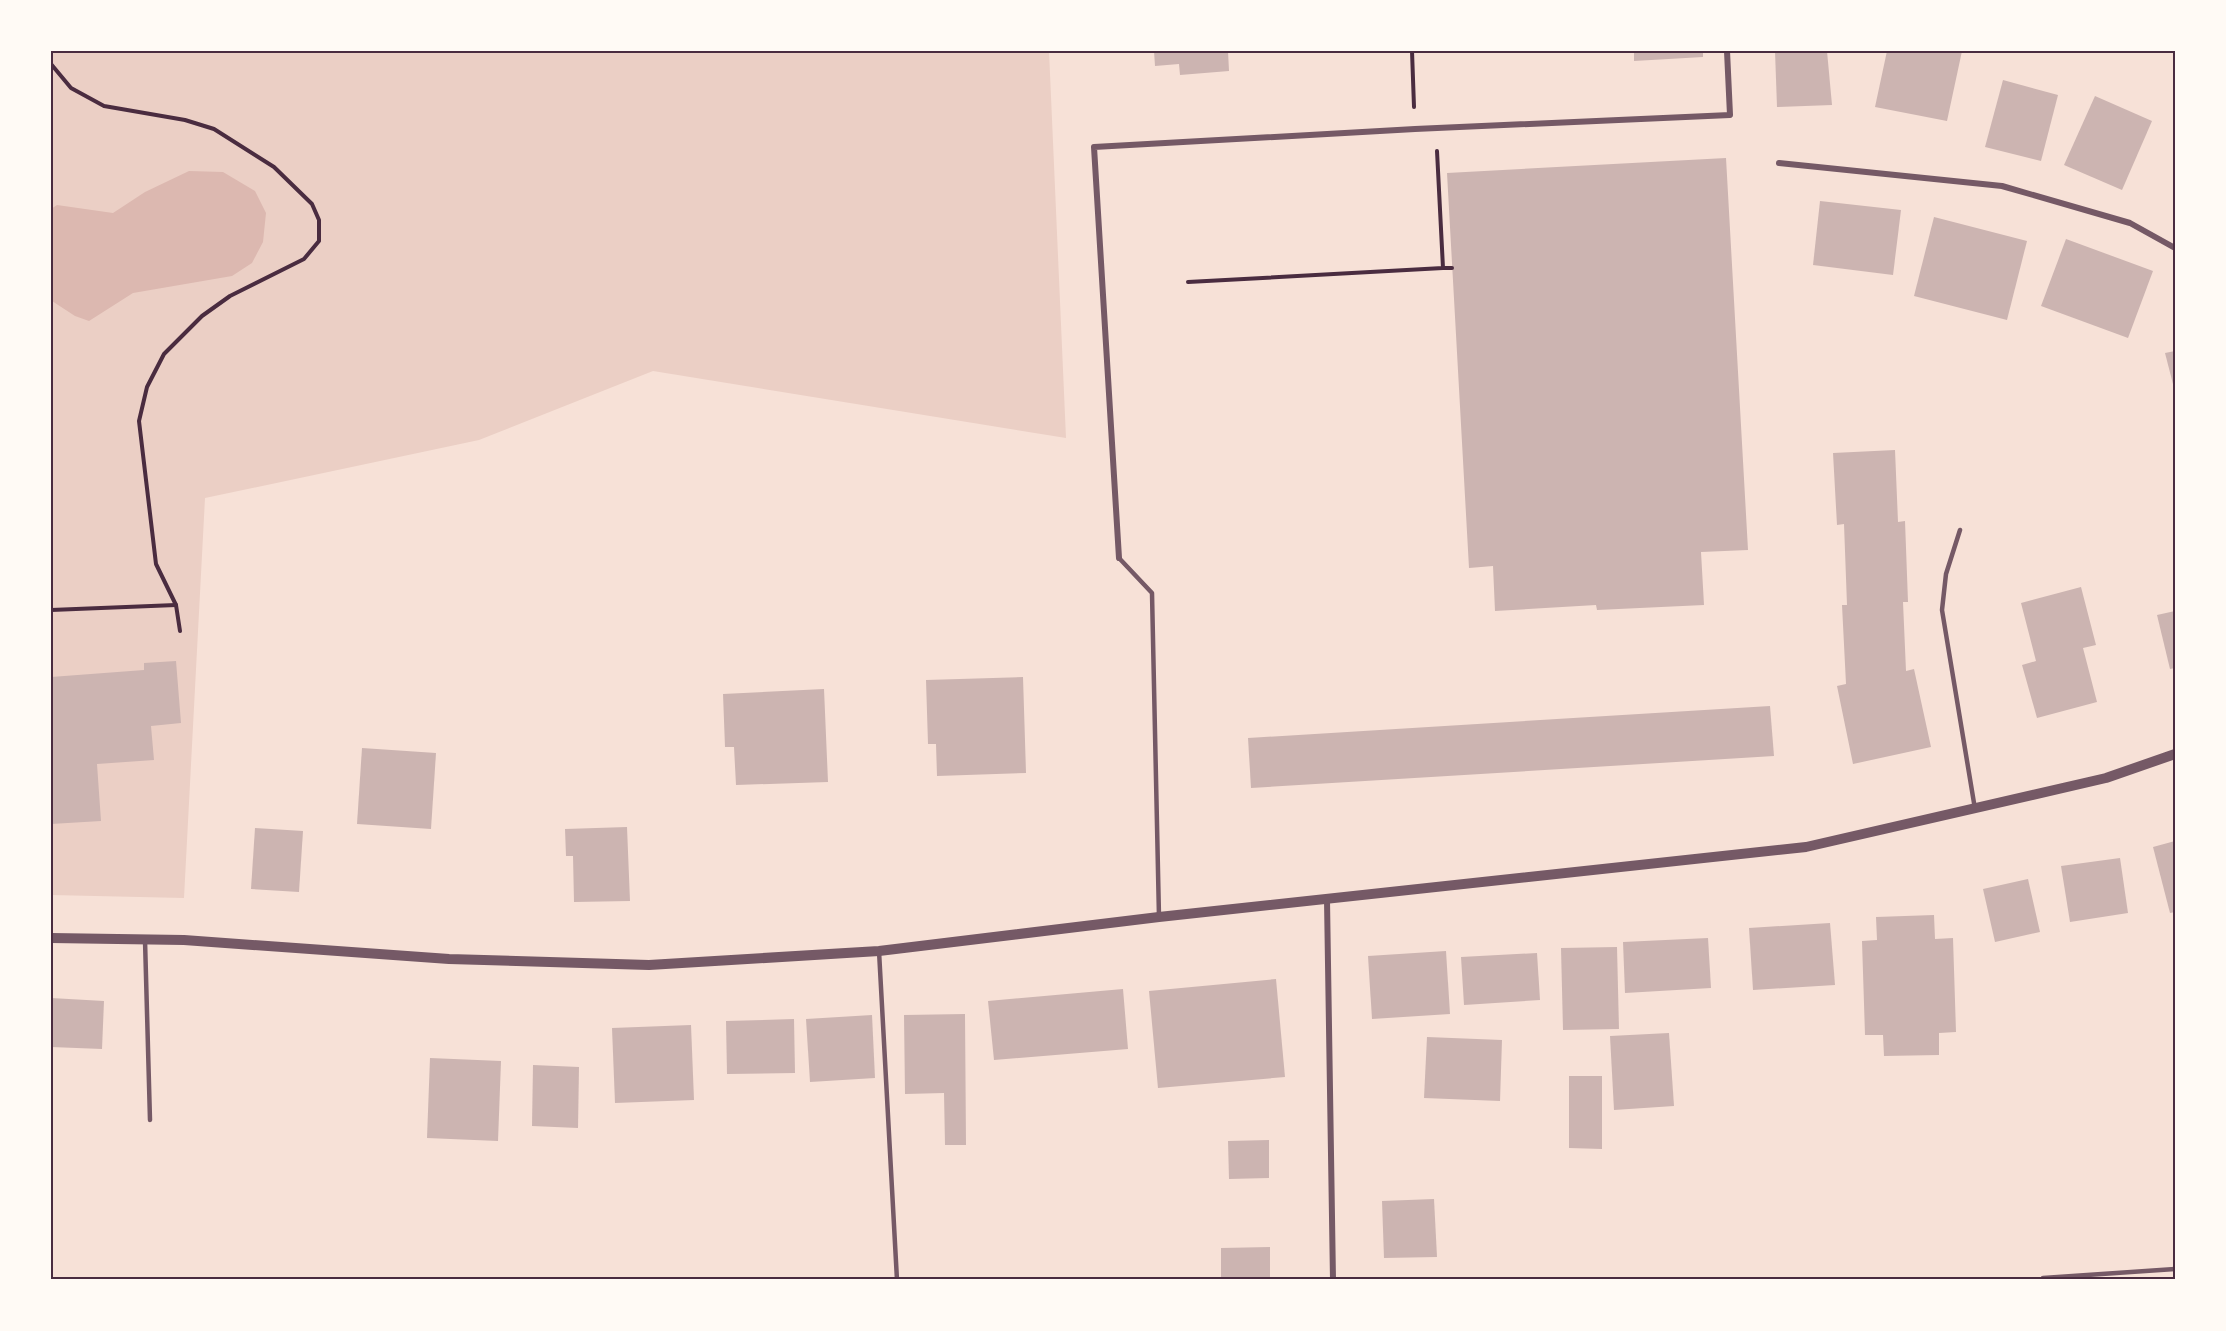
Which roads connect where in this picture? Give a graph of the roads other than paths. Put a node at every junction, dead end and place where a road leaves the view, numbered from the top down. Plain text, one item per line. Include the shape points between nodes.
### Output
1 (1726, 51) edge
2 (1779, 163) dead end
3 (2175, 248) edge
4 (1960, 530) dead end
5 (1119, 558) joint
6 (2175, 754) edge
7 (1975, 809) junction
8 (1327, 900) junction
9 (1159, 917) junction
10 (51, 938) edge
11 (145, 940) junction
12 (879, 951) junction
13 (150, 1120) dead end
14 (2175, 1269) edge
15 (2043, 1278) dead end
16 (897, 1280) edge
17 (1333, 1280) edge

1 - 5 street via 1730,115 1094,147
2 - 3 street via 2002,186 2130,223
4 - 7 lane via 1946,574 1942,610
5 - 9 lane via 1152,592
6 - 7 street via 2106,778
7 - 8 street via 1806,847
8 - 9 street
8 - 17 street
9 - 12 street
10 - 11 street
11 - 12 street via 449,959 649,965
11 - 13 lane
12 - 16 lane
14 - 15 lane

